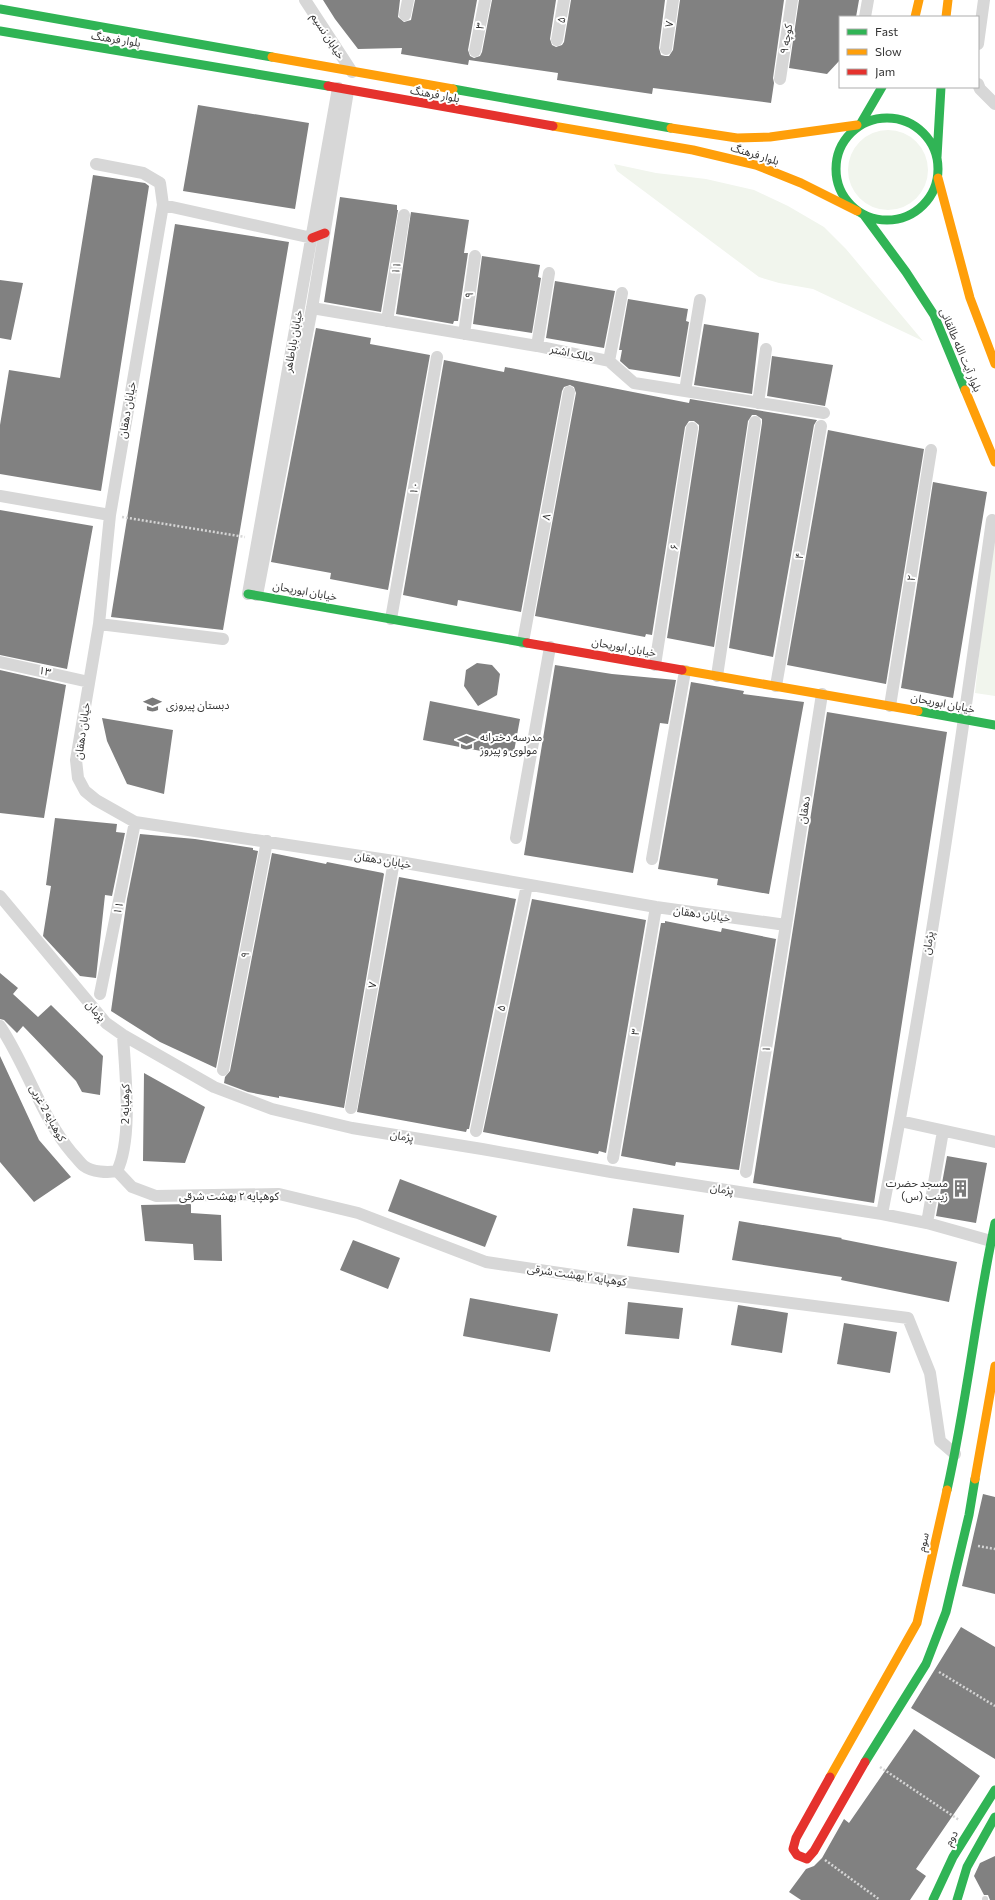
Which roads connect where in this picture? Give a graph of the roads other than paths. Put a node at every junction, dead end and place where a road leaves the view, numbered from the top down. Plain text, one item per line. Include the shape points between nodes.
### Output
1 (305, 0) edge
2 (408, 0) edge
3 (484, 0) edge
4 (564, 0) edge
5 (673, 0) edge
6 (792, 0) edge
7 (868, 0) edge
8 (919, 0) edge
9 (948, 0) edge
10 (984, 0) edge
11 (0, 9) edge
12 (405, 15) dead end
13 (865, 16) edge
14 (915, 16) edge
15 (946, 16) edge
16 (0, 31) edge
17 (979, 37) edge
18 (557, 40) dead end
19 (666, 49) dead end
20 (475, 51) dead end
21 (352, 72) junction
22 (780, 79) dead end
23 (979, 86) edge
24 (881, 88) edge
25 (941, 88) edge
26 (343, 89) junction
27 (995, 104) edge
28 (859, 124) junction
29 (937, 157) junction
30 (96, 164) dead end
31 (938, 178) junction
32 (163, 205) junction
33 (860, 213) junction
34 (404, 215) dead end
35 (325, 233) junction
36 (312, 238) junction
37 (474, 256) dead end
38 (549, 273) dead end
39 (622, 293) dead end
40 (700, 300) dead end
41 (312, 308) junction
42 (387, 321) junction
43 (464, 334) junction
44 (537, 346) junction
45 (766, 349) dead end
46 (437, 357) dead end
47 (609, 361) junction
48 (995, 364) edge
49 (685, 391) junction
50 (569, 392) dead end
51 (758, 403) junction
52 (824, 414) dead end
53 (755, 422) dead end
54 (822, 426) dead end
55 (692, 428) dead end
56 (931, 450) dead end
57 (995, 462) edge
58 (0, 496) edge
59 (110, 514) junction
60 (992, 520) dead end
61 (253, 594) junction
62 (391, 619) junction
63 (99, 624) junction
64 (223, 639) dead end
65 (523, 642) junction
66 (550, 647) junction
67 (0, 662) edge
68 (655, 665) junction
69 (685, 671) junction
70 (716, 676) junction
71 (89, 682) junction
72 (776, 686) junction
73 (822, 694) junction
74 (890, 706) junction
75 (964, 720) junction
76 (995, 725) edge
77 (135, 822) junction
78 (516, 838) dead end
79 (267, 841) junction
80 (652, 859) dead end
81 (394, 861) junction
82 (527, 885) junction
83 (0, 896) edge
84 (656, 907) junction
85 (786, 925) junction
86 (100, 994) dead end
87 (0, 1026) edge
88 (123, 1035) junction
89 (223, 1070) dead end
90 (351, 1108) dead end
91 (900, 1121) junction
92 (476, 1131) dead end
93 (943, 1131) junction
94 (995, 1142) edge
95 (613, 1158) dead end
96 (117, 1171) junction
97 (746, 1172) dead end
98 (882, 1214) junction
99 (927, 1223) junction
100 (995, 1223) edge
101 (991, 1241) junction
102 (995, 1366) edge
103 (955, 1454) junction
104 (995, 1790) edge
105 (995, 1817) edge
106 (933, 1900) edge
107 (957, 1900) edge

1 - 21 street, خیابان نسیم
2 - 12 street
3 - 20 street, ۳
4 - 18 street, ۵
5 - 19 street, ۷
6 - 22 street, کوچه ۹
7 - 13 street
8 - 14 main road
9 - 15 main road
10 - 17 street
11 - 21 main road, بلوار فرهنگ
16 - 26 main road, بلوار فرهنگ
21 - 26 main road
21 - 28 main road, بلوار فرهنگ via 737,138 770,137
23 - 27 street
24 - 28 main road
25 - 29 main road
26 - 33 main road, بلوار فرهنگ via 693,150 756,165 801,183
26 - 35 street, خیابان باباطاهر
26 - 36 street, خیابان باباطاهر
28 - 29 main road via 887,118 906,122 922,132 934,148
28 - 33 main road via 842,146 837,159 836,174 843,195
29 - 31 main road
30 - 32 street, خیابان دهقان via 143,172 160,183
31 - 33 main road via 934,191 926,202 916,212 904,218 876,220
31 - 48 main road via 970,298
32 - 36 street
32 - 59 street, خیابان دهقان
33 - 57 main road, بلوار آیت الله طالقانی via 906,272 934,315
34 - 42 street, ۱۱
35 - 36 main road
35 - 41 street, خیابان باباطاهر
36 - 61 street, خیابان باباطاهر via 258,540
37 - 43 street, ۹
38 - 44 street
39 - 47 street
40 - 49 street
41 - 42 street, مالک اشتر
41 - 61 street, خیابان باباطاهر
42 - 43 street, مالک اشتر
43 - 44 street, مالک اشتر
44 - 47 street, مالک اشتر
45 - 51 street
46 - 62 street, ۱۰
47 - 49 street, مالک اشتر via 634,383
49 - 51 street, مالک اشتر
50 - 65 street, ۸
51 - 52 street, مالک اشتر
53 - 70 street
54 - 72 street, ۴
55 - 68 street, ۶
56 - 74 street, ۲
58 - 59 street
59 - 63 street, خیابان دهقان
60 - 75 street, پژمان
61 - 62 main road, خیابان ابوریحان
62 - 65 main road, خیابان ابوریحان
63 - 64 street
63 - 71 street, خیابان دهقان
65 - 66 main road, خیابان ابوریحان
66 - 68 main road, خیابان ابوریحان
66 - 78 street
67 - 71 street, ۱۳
68 - 69 main road, خیابان ابوریحان
69 - 70 main road, خیابان ابوریحان
69 - 80 street
70 - 72 main road, خیابان ابوریحان
71 - 77 street, خیابان دهقان via 76,760 78,778 85,791 96,800
72 - 73 main road, خیابان ابوریحان
73 - 74 main road, خیابان ابوریحان
73 - 85 street, دهقان
74 - 75 main road, خیابان ابوریحان
75 - 76 main road, خیابان ابوریحان
75 - 91 street, پژمان
77 - 79 street, خیابان دهقان
77 - 86 street, ۱۱
79 - 81 street, خیابان دهقان
79 - 89 street, ۹
81 - 82 street, خیابان دهقان
81 - 90 street, ۷
82 - 84 street, خیابان دهقان
82 - 92 street, ۵
83 - 88 street, پژمان via 106,1023
84 - 85 street, خیابان دهقان
84 - 95 street, ۳
85 - 97 street, ۱
87 - 96 street, کوهپایه 2 غربی via 11,1041 49,1120 65,1144 85,1167 108,1173
88 - 96 street, کوهپایه 2 via 127,1106 123,1159
88 - 98 street, پژمان via 214,1087 272,1109 345,1126 611,1172
91 - 93 street
91 - 98 street, پژمان
93 - 94 street
93 - 99 street
96 - 103 street, کوهپایه ۲ بهشت شرقی via 132,1187 156,1196 279,1194 358,1213 486,1262 908,1318 930,1374 940,1441
98 - 99 street, پژمان
99 - 101 street, پژمان
100 - 101 main road, سوم
101 - 103 main road, سوم
102 - 103 main road, سوم via 969,1515 946,1612 926,1664 807,1859 797,1855 793,1846 796,1838 917,1623
104 - 106 main road, دوم via 971,1828
105 - 107 main road via 966,1866

